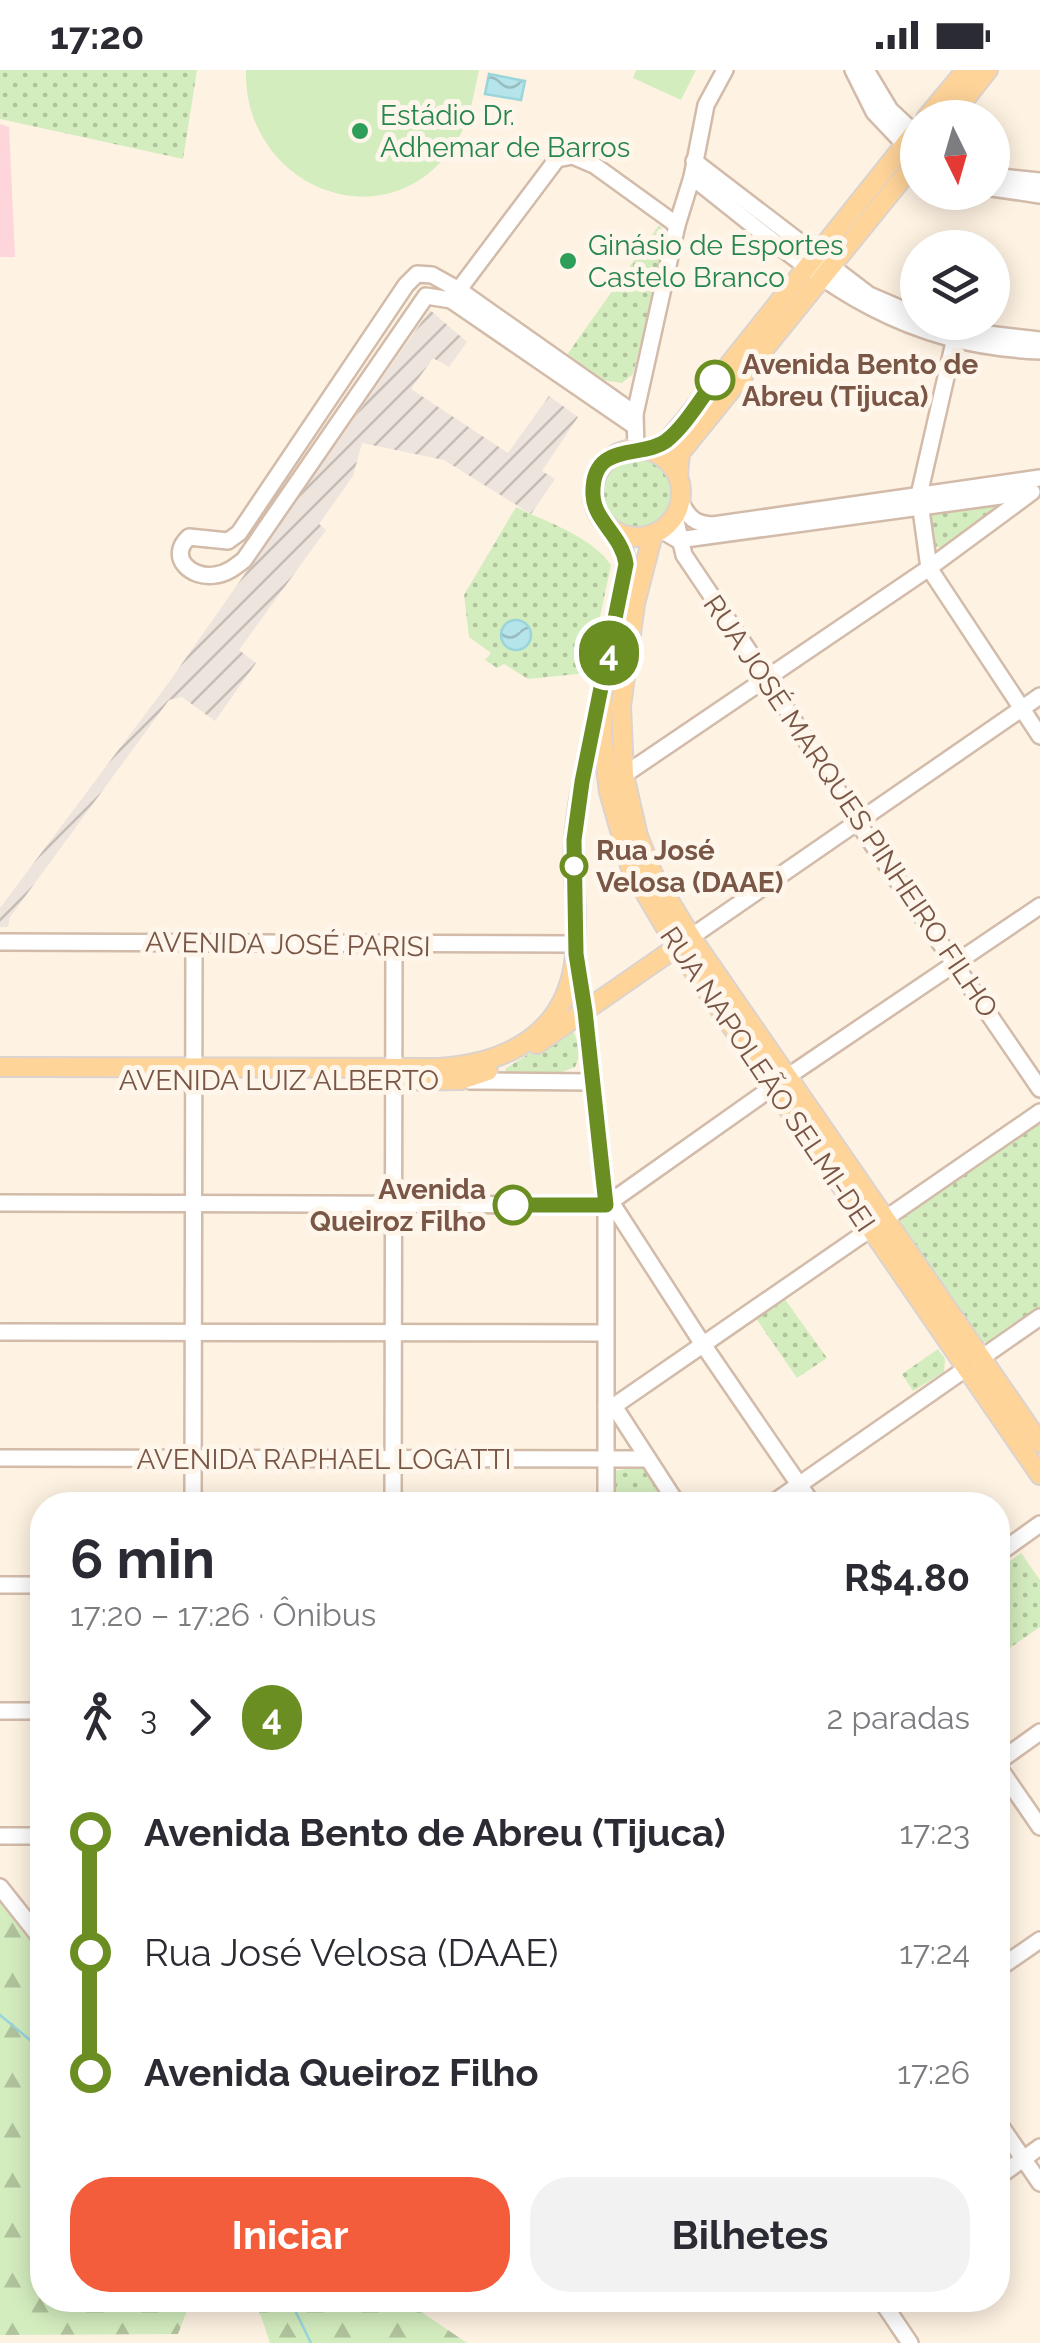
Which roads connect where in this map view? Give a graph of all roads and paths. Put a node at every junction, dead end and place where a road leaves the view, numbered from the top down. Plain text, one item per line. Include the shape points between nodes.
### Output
1 (725, 70) edge
2 (853, 70) edge
3 (866, 70) edge
4 (966, 70) edge
5 (988, 70) edge
6 (941, 100) edge
7 (964, 100) edge
8 (900, 123) edge
9 (900, 132) edge
10 (900, 162) edge
11 (693, 169) junction
12 (1010, 178) edge
13 (1040, 181) edge
14 (1010, 190) edge
15 (1040, 194) edge
16 (677, 226) junction
17 (818, 265) junction
18 (455, 295) junction
19 (900, 308) edge
20 (900, 322) edge
21 (1010, 338) edge
22 (954, 340) edge
23 (972, 340) edge
24 (1040, 340) edge
25 (1040, 351) edge
26 (634, 420) junction
27 (642, 450) junction
28 (678, 476) junction
29 (1037, 487) edge
30 (919, 501) junction
31 (669, 525) junction
32 (611, 528) junction
33 (929, 568) junction
34 (767, 678) junction
35 (603, 690) junction
36 (1040, 696) edge
37 (1022, 708) junction
38 (1040, 736) edge
39 (624, 775) junction
40 (858, 823) junction
41 (1040, 906) edge
42 (0, 942) edge
43 (194, 942) junction
44 (684, 942) junction
45 (394, 945) junction
46 (575, 949) junction
47 (954, 964) junction
48 (585, 1011) junction
49 (0, 1067) edge
50 (194, 1075) junction
51 (395, 1075) junction
52 (0, 1078) edge
53 (462, 1080) junction
54 (593, 1082) junction
55 (780, 1082) junction
56 (1040, 1089) edge
57 (1040, 1112) edge
58 (0, 1203) edge
59 (608, 1203) junction
60 (193, 1204) junction
61 (395, 1205) junction
62 (623, 1223) junction
63 (878, 1225) junction
64 (604, 1250) junction
65 (1040, 1317) edge
66 (0, 1332) edge
67 (193, 1332) junction
68 (394, 1332) junction
69 (604, 1332) junction
70 (702, 1343) junction
71 (974, 1363) junction
72 (610, 1407) junction
73 (1040, 1443) edge
74 (0, 1458) edge
75 (193, 1458) junction
76 (393, 1460) junction
77 (606, 1460) junction
78 (647, 1460) junction
79 (1040, 1475) edge
80 (799, 1485) junction
81 (193, 1492) edge
82 (393, 1492) edge
83 (606, 1492) edge
84 (669, 1492) edge
85 (789, 1492) edge
86 (804, 1492) edge
87 (1040, 1524) edge
88 (1010, 1545) edge
89 (0, 1585) edge
90 (30, 1585) edge
91 (0, 1711) edge
92 (30, 1711) edge
93 (1040, 1732) edge
94 (1010, 1755) edge
95 (1010, 1782) edge
96 (1040, 1827) edge
97 (0, 1836) edge
98 (30, 1836) edge
99 (0, 1886) edge
100 (30, 1925) edge
101 (1040, 1940) edge
102 (1010, 1961) edge
103 (1010, 2139) edge
104 (1040, 2146) edge
105 (1023, 2158) junction
106 (1010, 2167) edge
107 (1040, 2183) edge
108 (889, 2312) edge
109 (910, 2343) edge

1 - 11 street via 706,105
2 - 9 street via 874,112
3 - 8 street
4 - 6 main road
5 - 7 main road
10 - 17 main road
11 - 16 street
11 - 17 street
12 - 13 street
14 - 15 street
16 - 18 street via 594,165 574,156 557,159
16 - 26 street
17 - 19 street
17 - 20 street
17 - 27 main road via 667,440
17 - 28 main road via 680,453
18 - 18 street via 432,275 418,274 406,285 239,533 228,541 189,537 180,556 185,568 213,576 244,560 426,296
18 - 26 street
21 - 24 street
22 - 30 street
23 - 25 street
26 - 27 street
27 - 28 main road via 662,456
27 - 32 main road via 610,458 594,481 596,508
28 - 31 main road
29 - 30 street
29 - 33 street
30 - 31 street
30 - 31 street via 712,525 688,517
30 - 33 street
31 - 32 main road via 636,537
31 - 34 street, RUA JOSÉ MARQUES PINHEIRO FILHO
31 - 39 main road, RUA NAPOLEÃO SELMI-DEI via 635,604 621,706
32 - 35 main road, RUA NAPOLEÃO SELMI-DEI via 626,564
33 - 34 street
33 - 37 street
34 - 39 street
34 - 40 street, RUA JOSÉ MARQUES PINHEIRO FILHO
35 - 44 main road, RUA NAPOLEÃO SELMI-DEI via 602,734 618,831 638,883
35 - 46 main road via 574,840
36 - 37 street, AVENIDA LUIZ ALBERTO
37 - 38 street
37 - 40 street, AVENIDA LUIZ ALBERTO
39 - 44 main road, RUA NAPOLEÃO SELMI-DEI via 638,836
40 - 44 street, AVENIDA LUIZ ALBERTO
40 - 47 street, RUA JOSÉ MARQUES PINHEIRO FILHO
41 - 47 street
42 - 43 street, AVENIDA JOSÉ PARISI
43 - 45 street, AVENIDA JOSÉ PARISI
43 - 50 street
44 - 48 main road, AVENIDA LUIZ ALBERTO
44 - 55 main road, RUA NAPOLEÃO SELMI-DEI
45 - 46 street, AVENIDA JOSÉ PARISI
45 - 51 street
46 - 48 street
46 - 51 main road, AVENIDA LUIZ ALBERTO via 566,994 540,1032 516,1049 467,1066
47 - 55 street
47 - 56 street, RUA JOSÉ MARQUES PINHEIRO FILHO
48 - 53 main road, AVENIDA LUIZ ALBERTO via 504,1064
48 - 54 street
49 - 50 main road, AVENIDA LUIZ ALBERTO
50 - 51 main road, AVENIDA LUIZ ALBERTO
50 - 52 main road, AVENIDA LUIZ ALBERTO
50 - 60 street
51 - 53 main road, AVENIDA LUIZ ALBERTO
51 - 61 street
53 - 54 street
54 - 59 street
55 - 59 street
55 - 63 main road, RUA NAPOLEÃO SELMI-DEI
57 - 63 street
58 - 60 street
59 - 61 street
59 - 62 street
59 - 64 street
60 - 61 street
60 - 67 street
61 - 68 street
62 - 64 street
62 - 70 street
63 - 70 street
63 - 71 main road, RUA NAPOLEÃO SELMI-DEI
64 - 69 street
65 - 71 street
66 - 67 street
67 - 68 street
67 - 75 street
68 - 69 street
68 - 76 street
69 - 72 street
70 - 72 street
70 - 80 street
71 - 73 main road, RUA NAPOLEÃO SELMI-DEI
71 - 79 main road, RUA NAPOLEÃO SELMI-DEI
71 - 80 street
72 - 77 street
72 - 78 street
74 - 75 street, AVENIDA RAPHAEL LOGATTI
75 - 76 street, AVENIDA RAPHAEL LOGATTI
75 - 81 street
76 - 77 street, AVENIDA RAPHAEL LOGATTI
76 - 82 street
77 - 78 street, AVENIDA RAPHAEL LOGATTI
77 - 83 street
78 - 84 street
80 - 85 street
80 - 86 street
87 - 88 street
89 - 90 street
91 - 92 street
93 - 94 street
95 - 96 street
97 - 98 street
99 - 100 street
101 - 102 street
103 - 105 street
104 - 105 street
105 - 106 street
105 - 107 street
108 - 109 street

